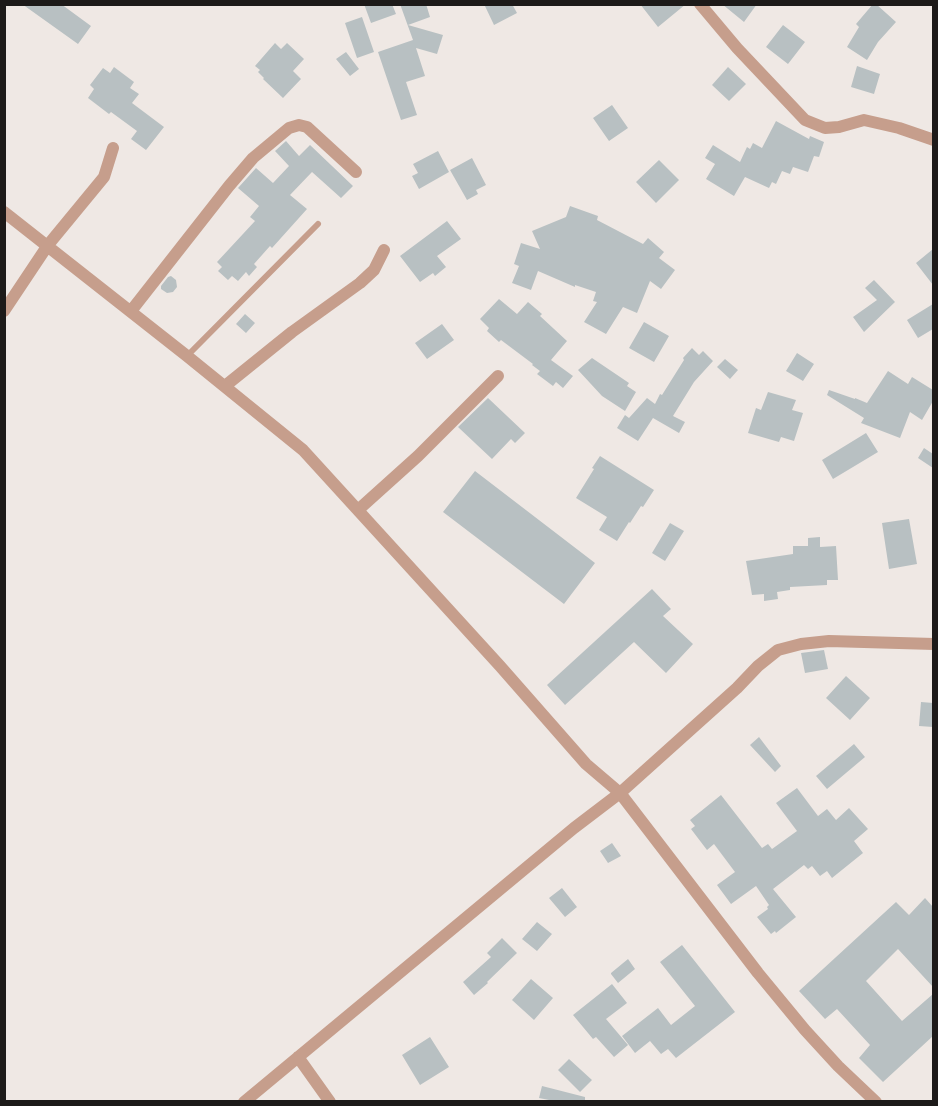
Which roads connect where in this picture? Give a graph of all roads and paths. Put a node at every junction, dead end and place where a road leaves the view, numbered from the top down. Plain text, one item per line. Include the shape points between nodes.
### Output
1 (700, 4) edge
2 (933, 140) edge
3 (113, 148) dead end
4 (356, 172) dead end
5 (4, 212) edge
6 (318, 224) dead end
7 (48, 245) junction
8 (384, 250) dead end
9 (4, 311) edge
10 (131, 311) junction
11 (188, 356) junction
12 (498, 376) dead end
13 (225, 386) junction
14 (358, 510) junction
15 (933, 644) edge
16 (620, 793) junction
17 (298, 1057) junction
18 (244, 1101) edge
19 (330, 1101) edge
20 (876, 1101) edge

1 - 2 street via 805,120 825,128 864,120
3 - 7 street via 104,177
4 - 10 street via 307,127 289,128 253,158
5 - 7 street
6 - 11 lane
7 - 9 street
7 - 10 street
8 - 13 street via 374,270 360,283
10 - 11 street
11 - 13 street
12 - 14 street
13 - 14 street via 303,450
14 - 16 street via 585,764
15 - 16 street via 829,641 778,650
16 - 17 street
16 - 20 street via 805,1030
17 - 18 street
17 - 19 street

